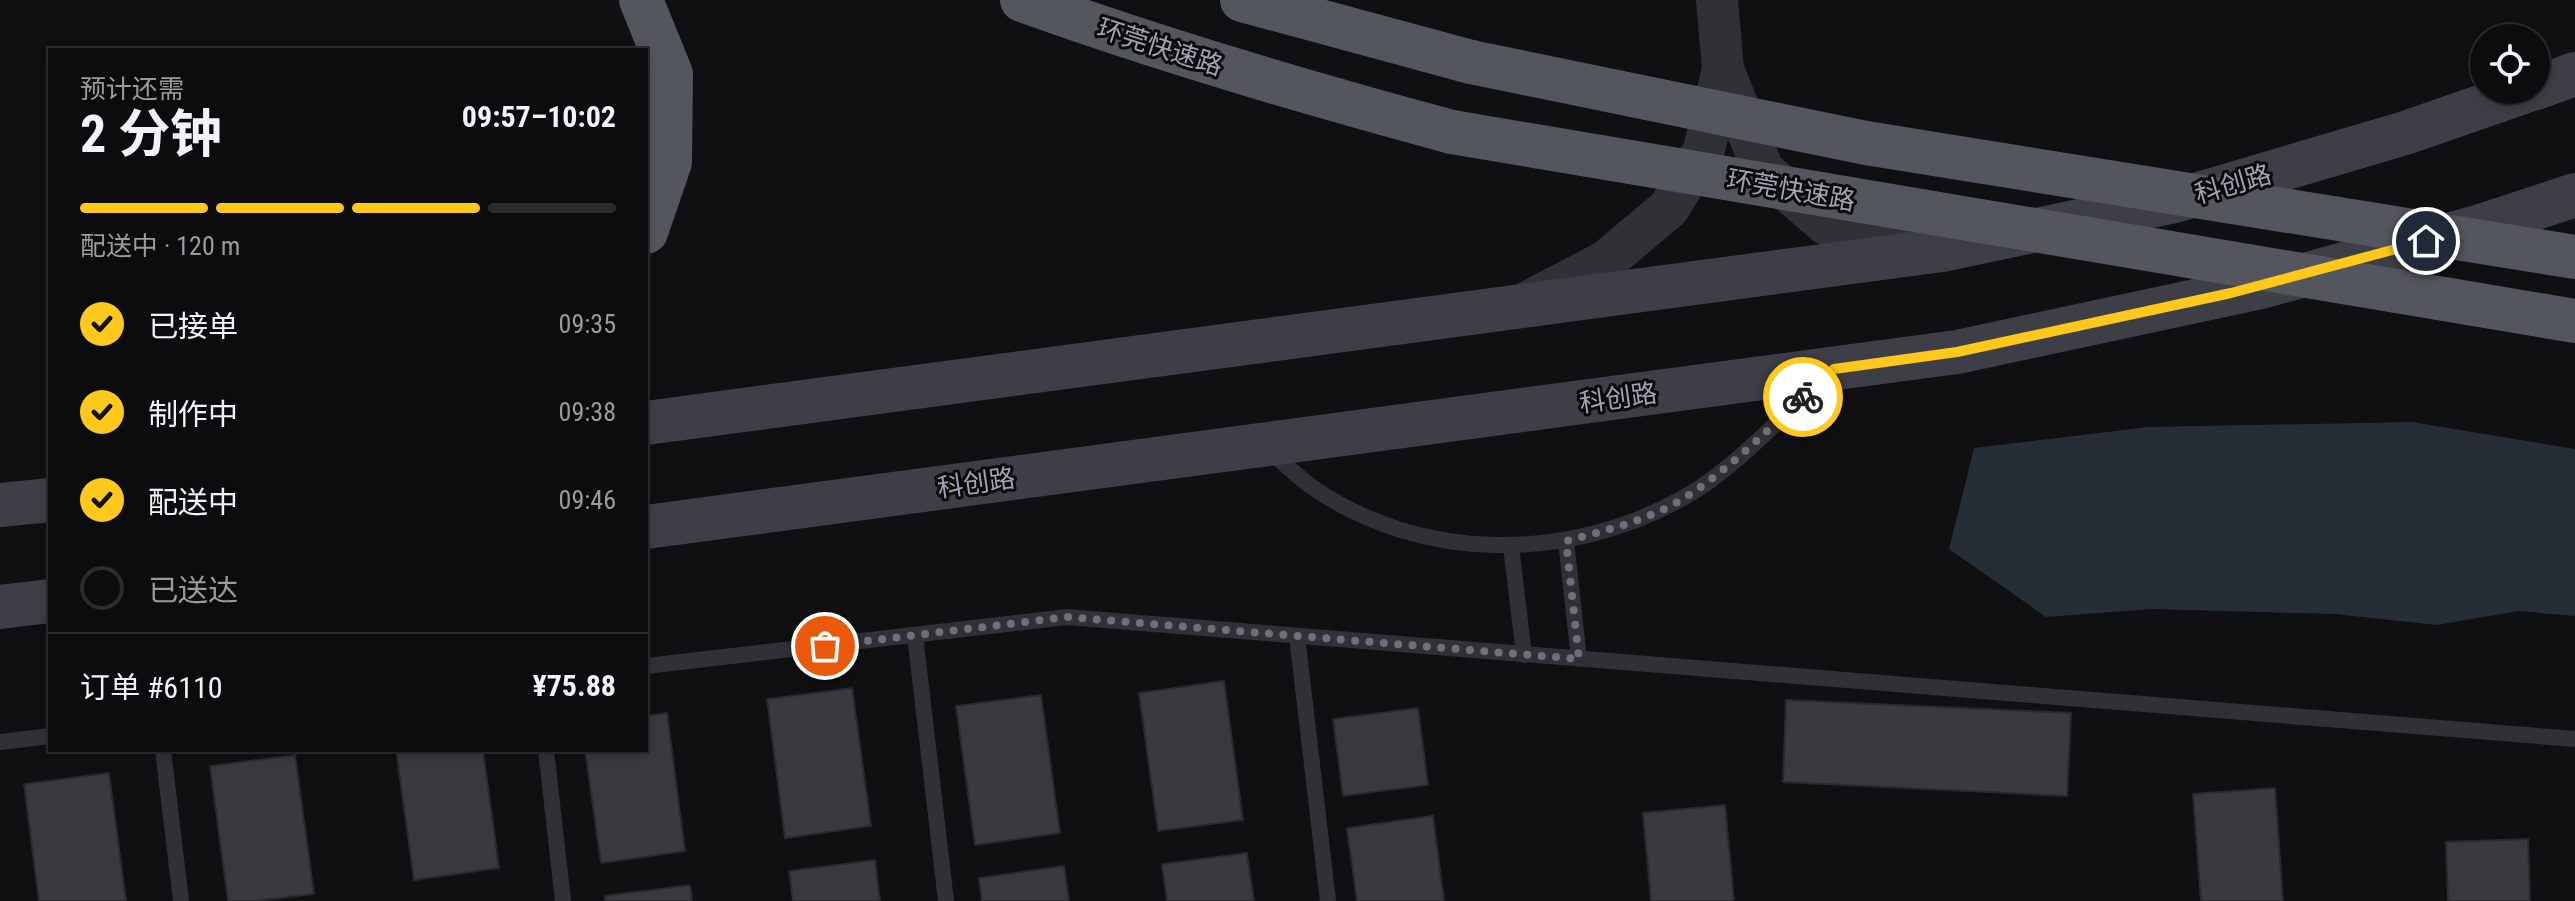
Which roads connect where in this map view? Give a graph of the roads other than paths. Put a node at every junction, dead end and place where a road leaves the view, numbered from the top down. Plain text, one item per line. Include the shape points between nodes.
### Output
1 (641, 0) edge
2 (1022, 0) edge
3 (1242, 0) edge
4 (1717, 0) edge
5 (1723, 69) junction
6 (2575, 74) edge
7 (2550, 83) edge
8 (2489, 104) edge
9 (2575, 195) edge
10 (648, 226) edge
11 (1942, 250) junction
12 (2575, 257) edge
13 (1518, 307) junction
14 (2575, 321) edge
15 (1834, 369) junction
16 (648, 423) edge
17 (1262, 446) junction
18 (48, 500) edge
19 (0, 505) edge
20 (648, 527) edge
21 (1566, 541) junction
22 (1511, 546) junction
23 (48, 601) edge
24 (0, 607) edge
25 (915, 635) junction
26 (1297, 636) junction
27 (1524, 655) junction
28 (1579, 659) junction
29 (648, 666) edge
30 (48, 736) edge
31 (2575, 739) edge
32 (0, 742) edge
33 (163, 752) edge
34 (546, 752) edge
35 (181, 901) edge
36 (563, 901) edge
37 (946, 901) edge
38 (1328, 901) edge

1 - 10 highway via 671,74 670,162
2 - 14 highway, 环莞快速路, bridge via 1290,89 1452,132
3 - 12 highway, bridge via 1471,62 1866,143
4 - 5 street
5 - 11 street via 1763,170 1826,224 1874,245
5 - 13 street via 1704,150 1669,208 1606,261
6 - 7 main road
8 - 11 main road, 科创路 via 2175,201
9 - 15 main road, 科创路 via 2261,287 1957,352
11 - 13 main road, 科创路
13 - 16 main road, 科创路
15 - 17 main road, 科创路
15 - 21 lane via 1737,458 1685,497 1626,525
17 - 20 main road, 科创路
17 - 22 lane via 1313,487 1371,519 1433,539
18 - 19 main road
21 - 22 lane
21 - 28 lane
22 - 27 lane
23 - 24 main road
25 - 26 lane via 1067,617
25 - 29 lane
25 - 37 lane
26 - 27 lane
26 - 38 lane
27 - 28 lane
28 - 31 lane
30 - 32 lane
33 - 35 lane
34 - 36 lane

